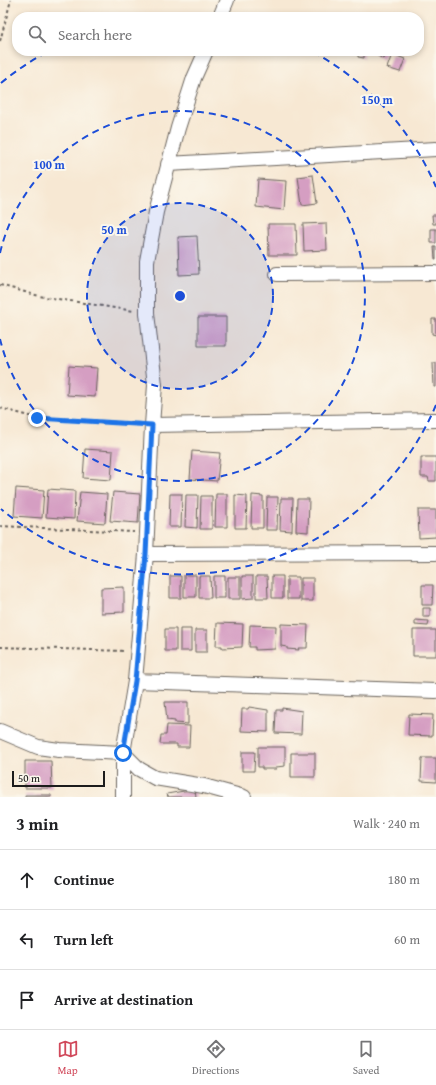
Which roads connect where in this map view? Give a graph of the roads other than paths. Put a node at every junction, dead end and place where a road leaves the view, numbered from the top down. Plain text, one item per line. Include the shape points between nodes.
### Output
1 (227, 0) edge
2 (222, 12) edge
3 (204, 56) edge
4 (436, 149) edge
5 (168, 164) junction
6 (436, 273) edge
7 (277, 274) dead end
8 (436, 420) edge
9 (152, 425) junction
10 (436, 553) edge
11 (146, 554) junction
12 (135, 681) junction
13 (436, 692) edge
14 (0, 731) edge
15 (123, 753) junction
16 (123, 797) edge
17 (244, 797) edge

1 - 2 street
3 - 5 street via 194,78
4 - 5 street
5 - 9 street via 147,261 147,313 155,385
6 - 7 street
8 - 9 street
9 - 11 street
10 - 11 street
11 - 12 street
12 - 13 street
12 - 15 street
14 - 15 street via 38,747
15 - 16 street
15 - 17 street via 138,769 155,778 204,786

